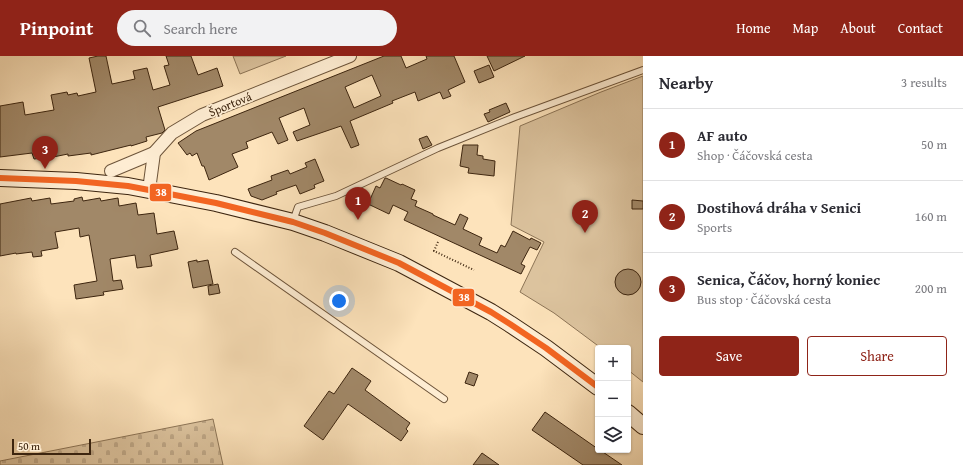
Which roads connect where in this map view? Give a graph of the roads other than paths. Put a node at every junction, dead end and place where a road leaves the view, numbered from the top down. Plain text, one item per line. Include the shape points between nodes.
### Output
1 (350, 56) edge
2 (643, 70) edge
3 (154, 153) junction
4 (111, 171) dead end
5 (0, 178) edge
6 (149, 190) junction
7 (293, 222) junction
8 (235, 252) dead end
9 (595, 385) edge
10 (444, 399) dead end
11 (631, 415) edge
12 (643, 426) edge

1 - 3 street, Športová via 202,115 172,133
2 - 7 lane via 438,148 336,196 298,207
3 - 4 street
3 - 6 street
5 - 6 main road via 76,181
6 - 7 main road
7 - 9 main road via 375,253 462,296 546,348
8 - 10 lane
11 - 12 main road

